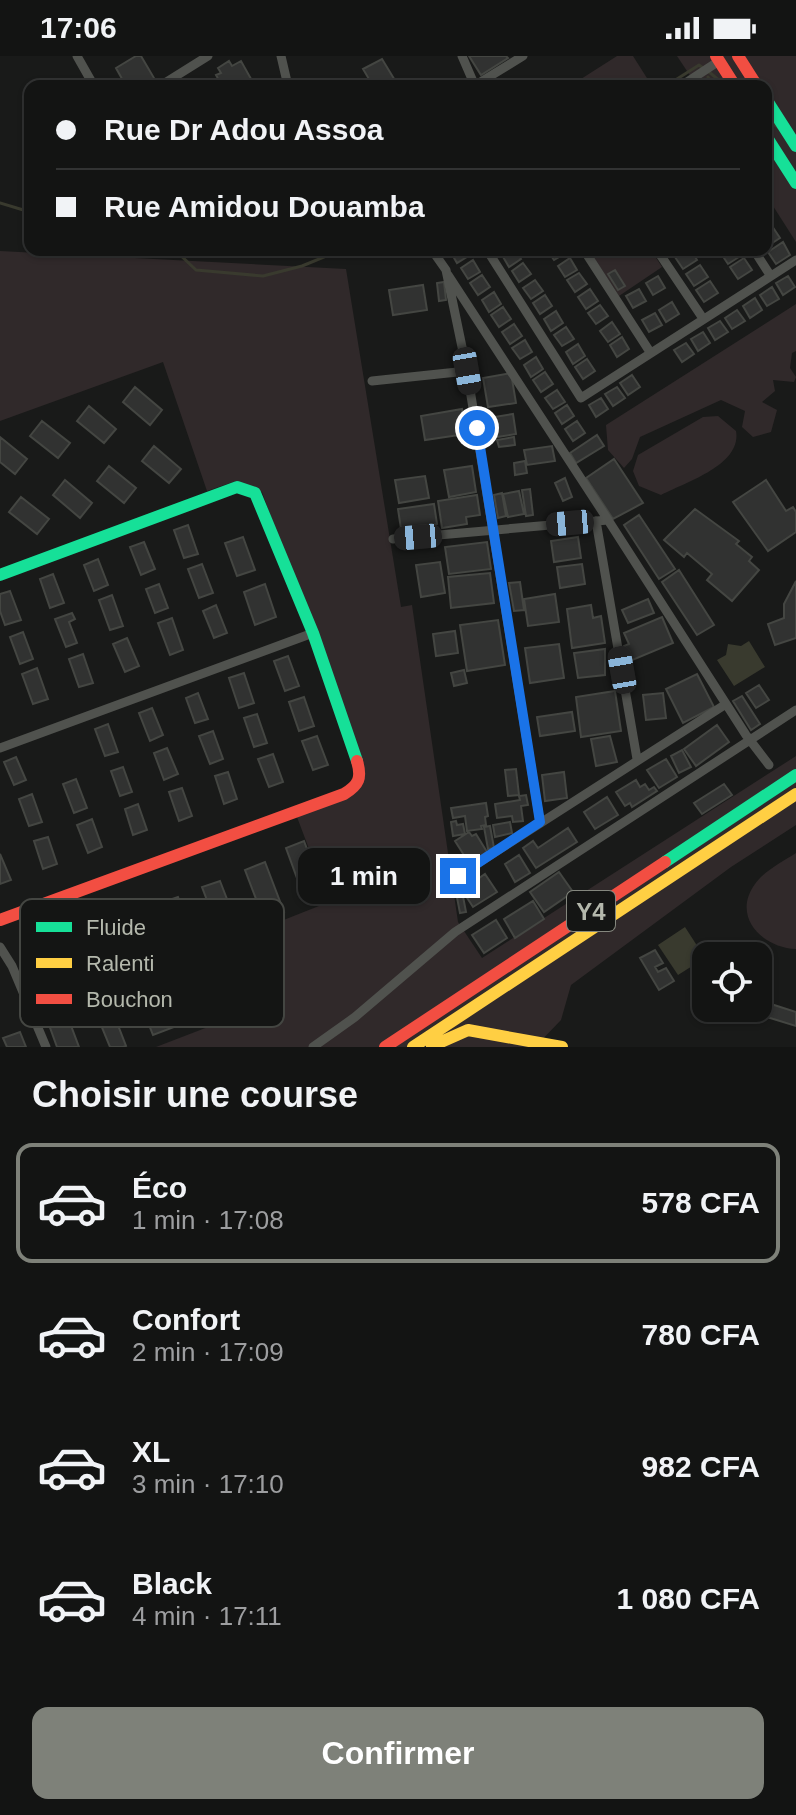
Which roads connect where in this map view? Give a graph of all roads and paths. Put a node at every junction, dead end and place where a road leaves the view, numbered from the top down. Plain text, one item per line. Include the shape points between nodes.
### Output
1 (77, 56) edge
2 (281, 56) edge
3 (462, 56) edge
4 (523, 56) edge
5 (738, 56) edge
6 (204, 57) edge
7 (718, 59) edge
8 (91, 80) edge
9 (169, 80) edge
10 (287, 80) edge
11 (472, 80) edge
12 (485, 80) edge
13 (689, 80) edge
14 (731, 80) edge
15 (753, 80) edge
16 (772, 108) edge
17 (772, 145) edge
18 (796, 146) edge
19 (796, 183) edge
20 (436, 256) edge
21 (491, 256) edge
22 (588, 256) edge
23 (661, 256) edge
24 (758, 256) edge
25 (796, 260) edge
26 (446, 270) junction
27 (770, 275) junction
28 (702, 317) junction
29 (650, 352) junction
30 (467, 371) junction
31 (372, 381) dead end
32 (608, 520) junction
33 (596, 521) junction
34 (493, 530) junction
35 (393, 539) dead end
36 (0, 575) edge
37 (313, 633) junction
38 (726, 704) junction
39 (796, 710) edge
40 (749, 740) junction
41 (0, 748) edge
42 (637, 759) junction
43 (769, 765) dead end
44 (796, 775) edge
45 (796, 794) edge
46 (540, 822) junction
47 (458, 876) dead end
48 (56, 899) edge
49 (20, 913) edge
50 (0, 920) edge
51 (0, 947) edge
52 (20, 985) edge
53 (38, 1027) edge
54 (46, 1047) edge
55 (313, 1047) edge
56 (385, 1047) edge
57 (413, 1047) edge
58 (430, 1047) edge
59 (562, 1047) edge

1 - 8 street
2 - 10 street
3 - 11 street
4 - 12 street
5 - 15 main road
6 - 9 street
7 - 13 street
7 - 14 main road
16 - 18 main road
17 - 19 main road
20 - 26 street
21 - 29 street via 581,398
22 - 29 street
23 - 28 street
24 - 27 street
25 - 27 street
26 - 30 street
26 - 32 street
27 - 28 street
28 - 29 street
30 - 31 street
30 - 34 street
32 - 33 street
32 - 38 street
33 - 34 street
33 - 42 street
34 - 35 street
34 - 46 street
36 - 37 main road via 237,487 247,488 260,502
37 - 41 street
37 - 48 main road via 356,754 361,774 356,787
38 - 40 street
38 - 42 street
39 - 40 street
40 - 43 street
40 - 55 street via 455,932
42 - 46 street
44 - 56 main road, Y4
45 - 57 main road, Y4
46 - 47 street
49 - 50 main road
51 - 52 street
53 - 54 street
58 - 59 main road via 468,1030

